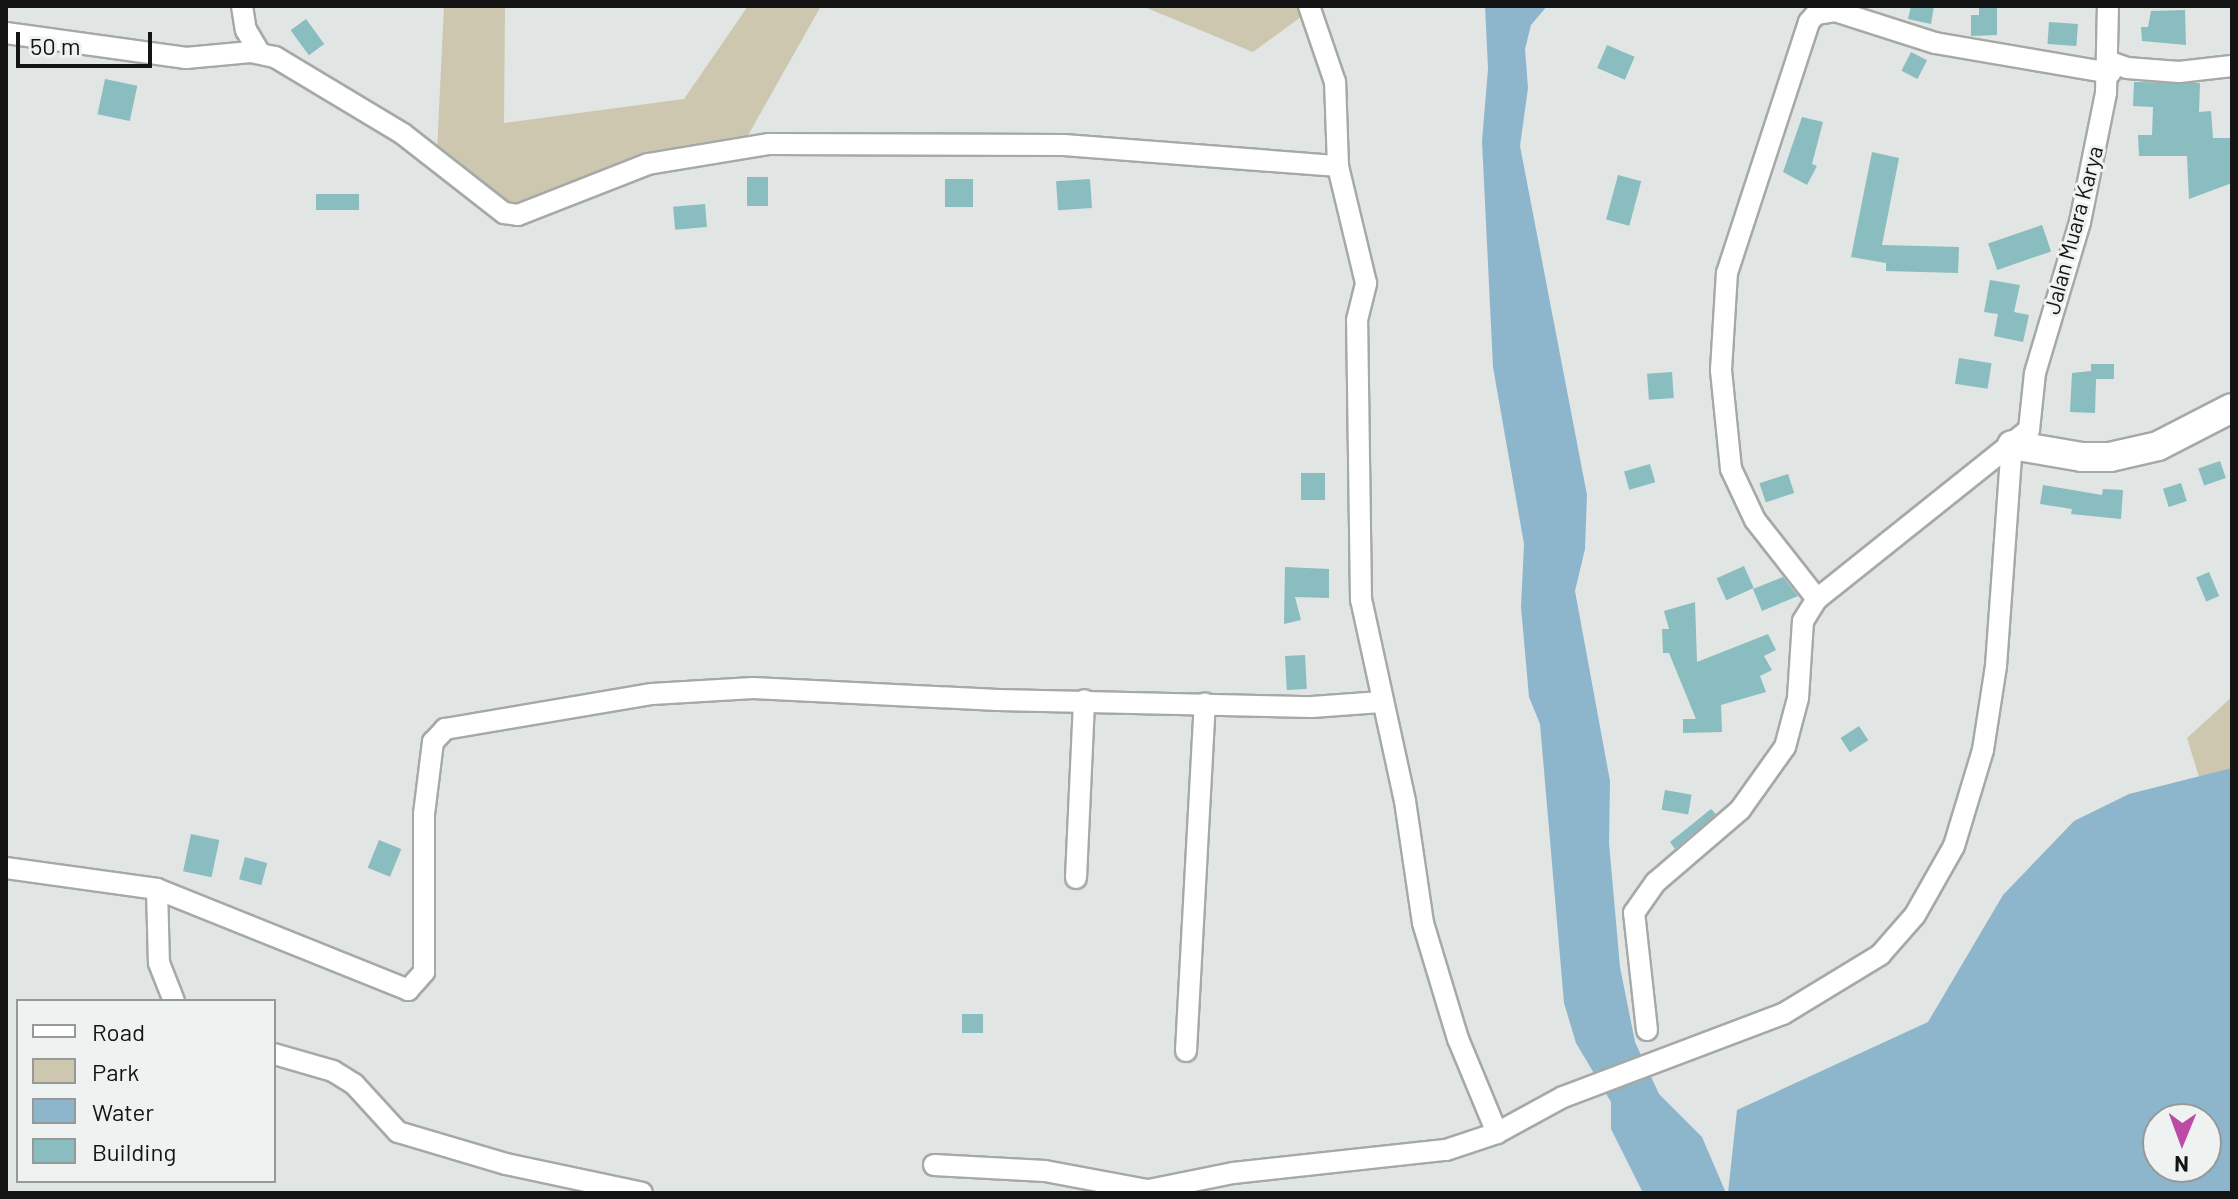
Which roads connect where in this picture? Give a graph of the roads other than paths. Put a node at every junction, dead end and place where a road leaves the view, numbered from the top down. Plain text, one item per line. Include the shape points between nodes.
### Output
1 (242, 6) edge
2 (2108, 6) edge
3 (1310, 7) edge
4 (6, 33) edge
5 (259, 52) junction
6 (2232, 66) edge
7 (2110, 68) junction
8 (1338, 166) junction
9 (2232, 408) edge
10 (2012, 445) junction
11 (1817, 599) junction
12 (1084, 700) junction
13 (1381, 702) junction
14 (1205, 704) junction
15 (6, 868) edge
16 (1076, 878) dead end
17 (157, 889) junction
18 (173, 999) edge
19 (1647, 1030) dead end
20 (1186, 1051) dead end
21 (276, 1055) edge
22 (1497, 1133) junction
23 (934, 1165) dead end
24 (562, 1184) edge
25 (1140, 1192) edge
26 (642, 1193) edge

1 - 5 street via 246,30
2 - 7 street, Jalan Muara Karya
3 - 8 street via 1335,82
4 - 5 street via 186,58
5 - 8 street via 403,134 504,213 518,215 648,164 769,144 1064,145
6 - 7 street via 2179,72
7 - 10 street, Jalan Muara Karya via 2080,222 2035,373 2029,430
7 - 11 street via 1935,43 1835,11 1816,14 1809,22 1790,66 1727,273 1721,370 1731,469 1755,520
8 - 13 street via 1366,283 1357,320 1361,600
9 - 10 street via 2158,446 2110,457
10 - 11 street
10 - 22 street via 1996,666 1983,750 1944,871 1880,955 1783,1014 1563,1097
11 - 19 street via 1803,621 1798,698 1785,747 1740,810 1639,900 1632,927
12 - 14 street
12 - 16 street
12 - 17 street via 753,688 652,694 445,729 433,742 424,814 424,972 408,990
13 - 14 street via 1312,707
13 - 22 street via 1405,801 1423,923 1458,1039
14 - 20 street
15 - 17 street
17 - 18 street via 159,963
21 - 24 street via 333,1071 354,1084 398,1132
22 - 25 street via 1446,1150 1233,1173
23 - 25 street via 1045,1171
24 - 26 street

